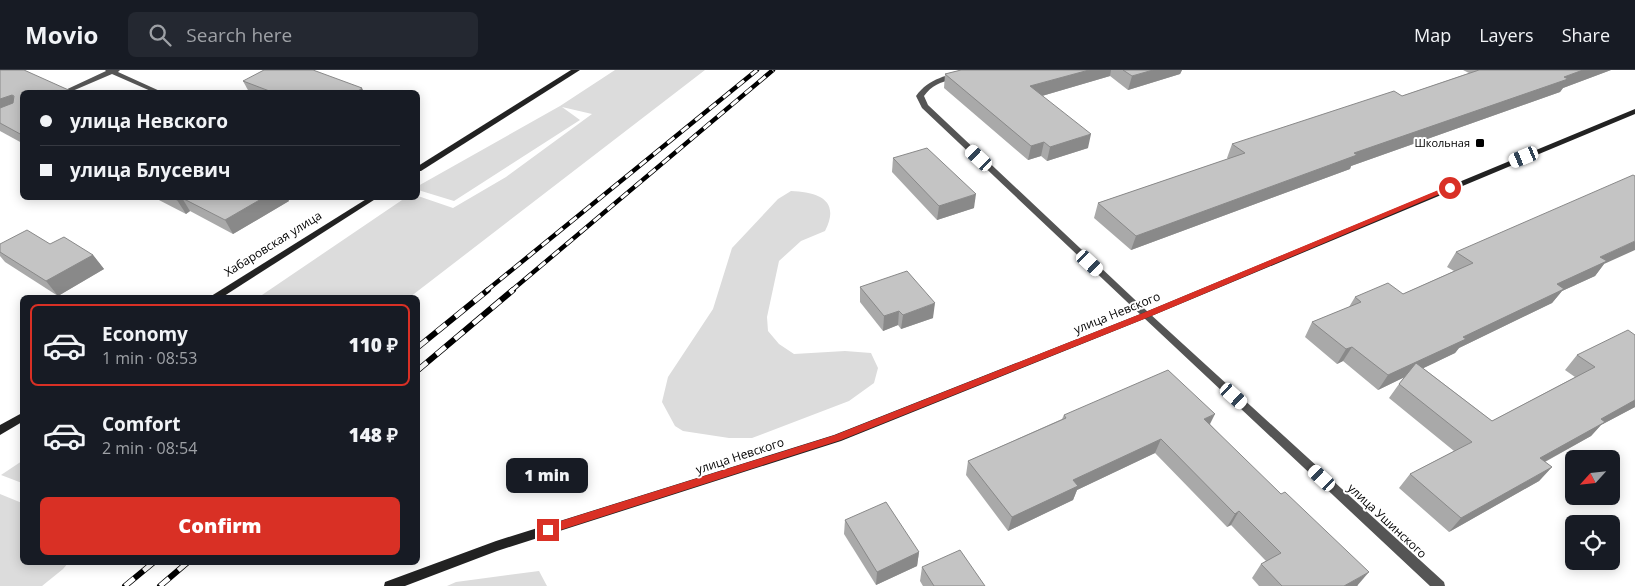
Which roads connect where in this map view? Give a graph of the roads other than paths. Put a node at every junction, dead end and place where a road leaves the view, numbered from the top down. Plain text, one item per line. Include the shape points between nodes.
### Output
1 (576, 70) edge
2 (977, 70) edge
3 (112, 71) edge
4 (69, 90) edge
5 (154, 90) edge
6 (1635, 111) edge
7 (420, 168) edge
8 (370, 200) edge
9 (218, 295) edge
10 (1146, 315) junction
11 (20, 418) edge
12 (0, 431) edge
13 (390, 586) edge
14 (1439, 586) edge

1 - 7 main road
2 - 10 street, улица Ушинского via 934,82 920,96 925,106
3 - 4 street
3 - 5 street
6 - 10 main road, улица Невского
8 - 9 main road, Хабаровская улица
10 - 13 main road, улица Невского via 838,438 496,546
10 - 14 street, улица Ушинского
11 - 12 main road

